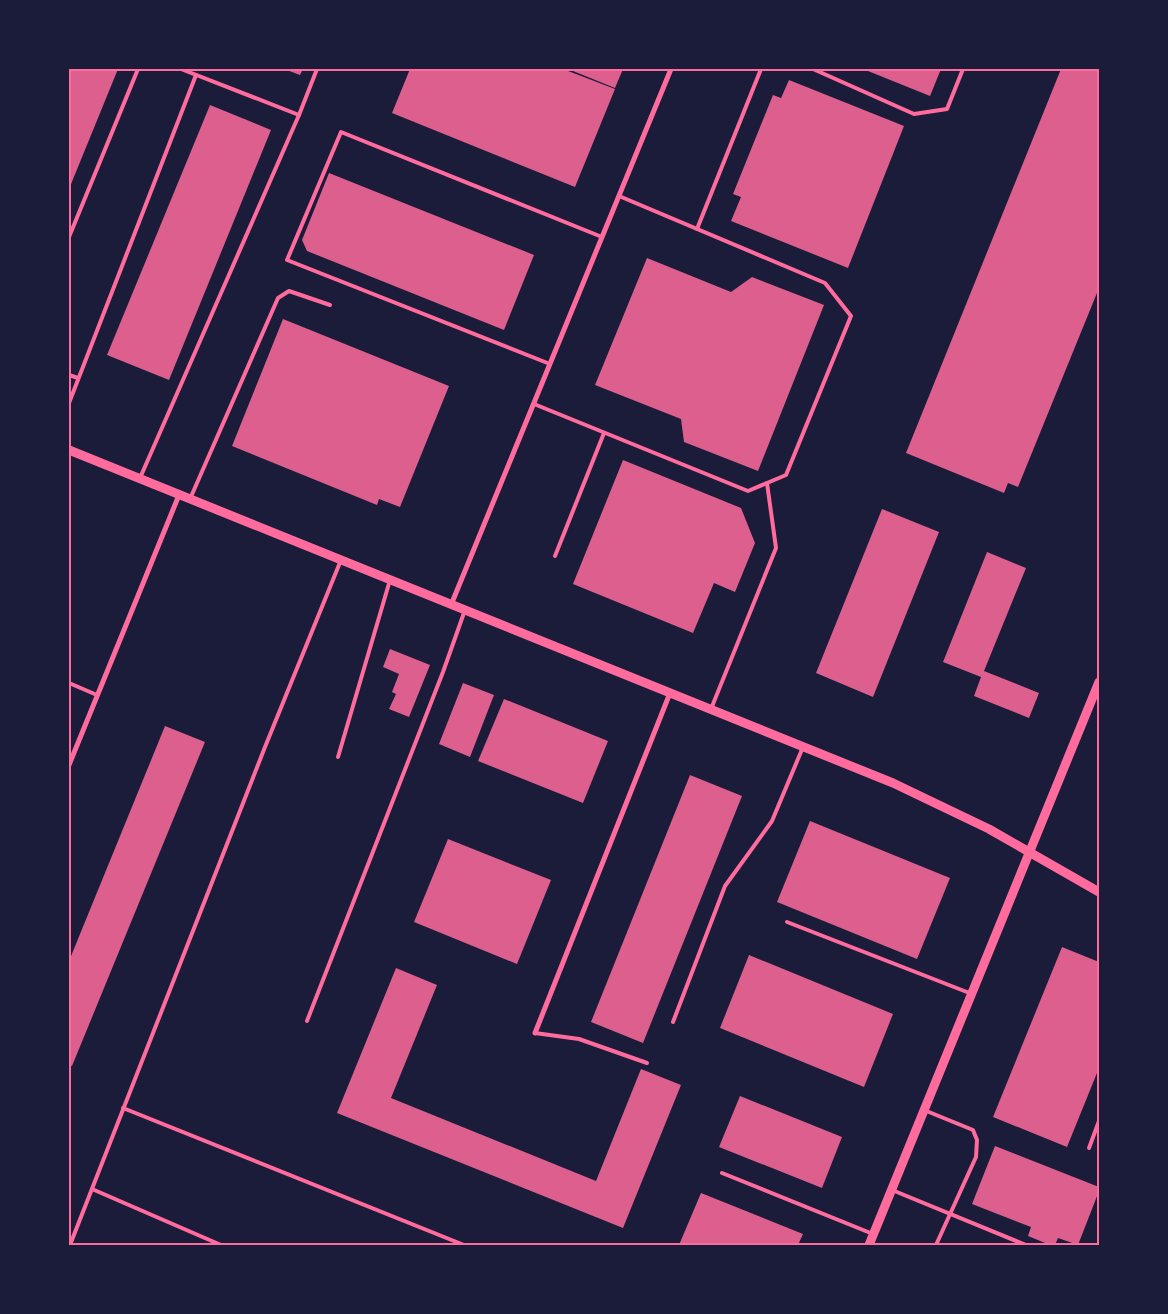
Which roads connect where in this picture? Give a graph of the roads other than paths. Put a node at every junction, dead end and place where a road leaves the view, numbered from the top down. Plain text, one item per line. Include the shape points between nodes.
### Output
1 (138, 69) edge
2 (181, 69) edge
3 (317, 69) edge
4 (671, 69) edge
5 (761, 69) edge
6 (813, 69) edge
7 (963, 69) edge
8 (196, 75) junction
9 (298, 115) junction
10 (619, 196) junction
11 (696, 229) junction
12 (69, 237) edge
13 (602, 237) junction
14 (330, 305) dead end
15 (550, 364) junction
16 (69, 375) edge
17 (78, 378) junction
18 (69, 403) edge
19 (534, 404) junction
20 (604, 433) junction
21 (69, 450) edge
22 (140, 479) junction
23 (767, 483) junction
24 (179, 495) junction
25 (190, 499) junction
26 (555, 556) dead end
27 (341, 560) junction
28 (390, 580) junction
29 (451, 605) junction
30 (465, 610) junction
31 (1099, 682) edge
32 (69, 683) edge
33 (670, 693) junction
34 (97, 695) junction
35 (711, 709) junction
36 (803, 747) junction
37 (338, 757) dead end
38 (69, 765) edge
39 (1030, 852) junction
40 (1099, 892) edge
41 (787, 922) dead end
42 (972, 994) junction
43 (307, 1021) dead end
44 (673, 1022) dead end
45 (535, 1033) joint
46 (647, 1063) dead end
47 (124, 1108) junction
48 (924, 1110) junction
49 (1099, 1121) edge
50 (1089, 1148) dead end
51 (722, 1173) dead end
52 (92, 1189) junction
53 (892, 1190) junction
54 (950, 1214) junction
55 (874, 1234) junction
56 (70, 1245) edge
57 (222, 1245) edge
58 (464, 1245) edge
59 (869, 1245) edge
60 (936, 1245) edge
61 (1026, 1245) edge

1 - 12 lane
2 - 8 lane
3 - 9 lane
4 - 10 street
5 - 11 lane
6 - 7 lane via 914,114 946,108
8 - 9 lane
8 - 17 lane
9 - 22 lane
10 - 11 lane
10 - 13 street
11 - 23 lane via 826,283 851,316 786,475
13 - 15 street
13 - 15 lane via 341,132 287,260
14 - 25 lane via 289,291 278,298
15 - 19 street
16 - 17 lane
17 - 18 lane
19 - 20 lane
19 - 29 street
20 - 23 lane via 748,491
20 - 26 lane
21 - 22 street
22 - 24 street
23 - 35 lane via 776,548
24 - 25 street
24 - 34 street
25 - 27 street
27 - 28 street
27 - 47 lane
28 - 29 street
28 - 37 lane
29 - 30 street
30 - 33 street
30 - 43 lane
31 - 39 street
32 - 34 lane
33 - 35 street
33 - 45 street
34 - 38 street
35 - 36 street
36 - 39 street via 894,783
36 - 44 lane via 772,821 725,886
39 - 40 street
39 - 42 street
41 - 42 lane
42 - 48 street
45 - 46 lane via 579,1039
47 - 52 lane
47 - 58 lane
48 - 53 street
48 - 54 lane via 973,1130 977,1140 976,1157
49 - 50 lane
51 - 55 lane
52 - 56 lane
52 - 57 lane
53 - 54 lane
53 - 55 street
54 - 60 lane
54 - 61 lane
55 - 59 street

